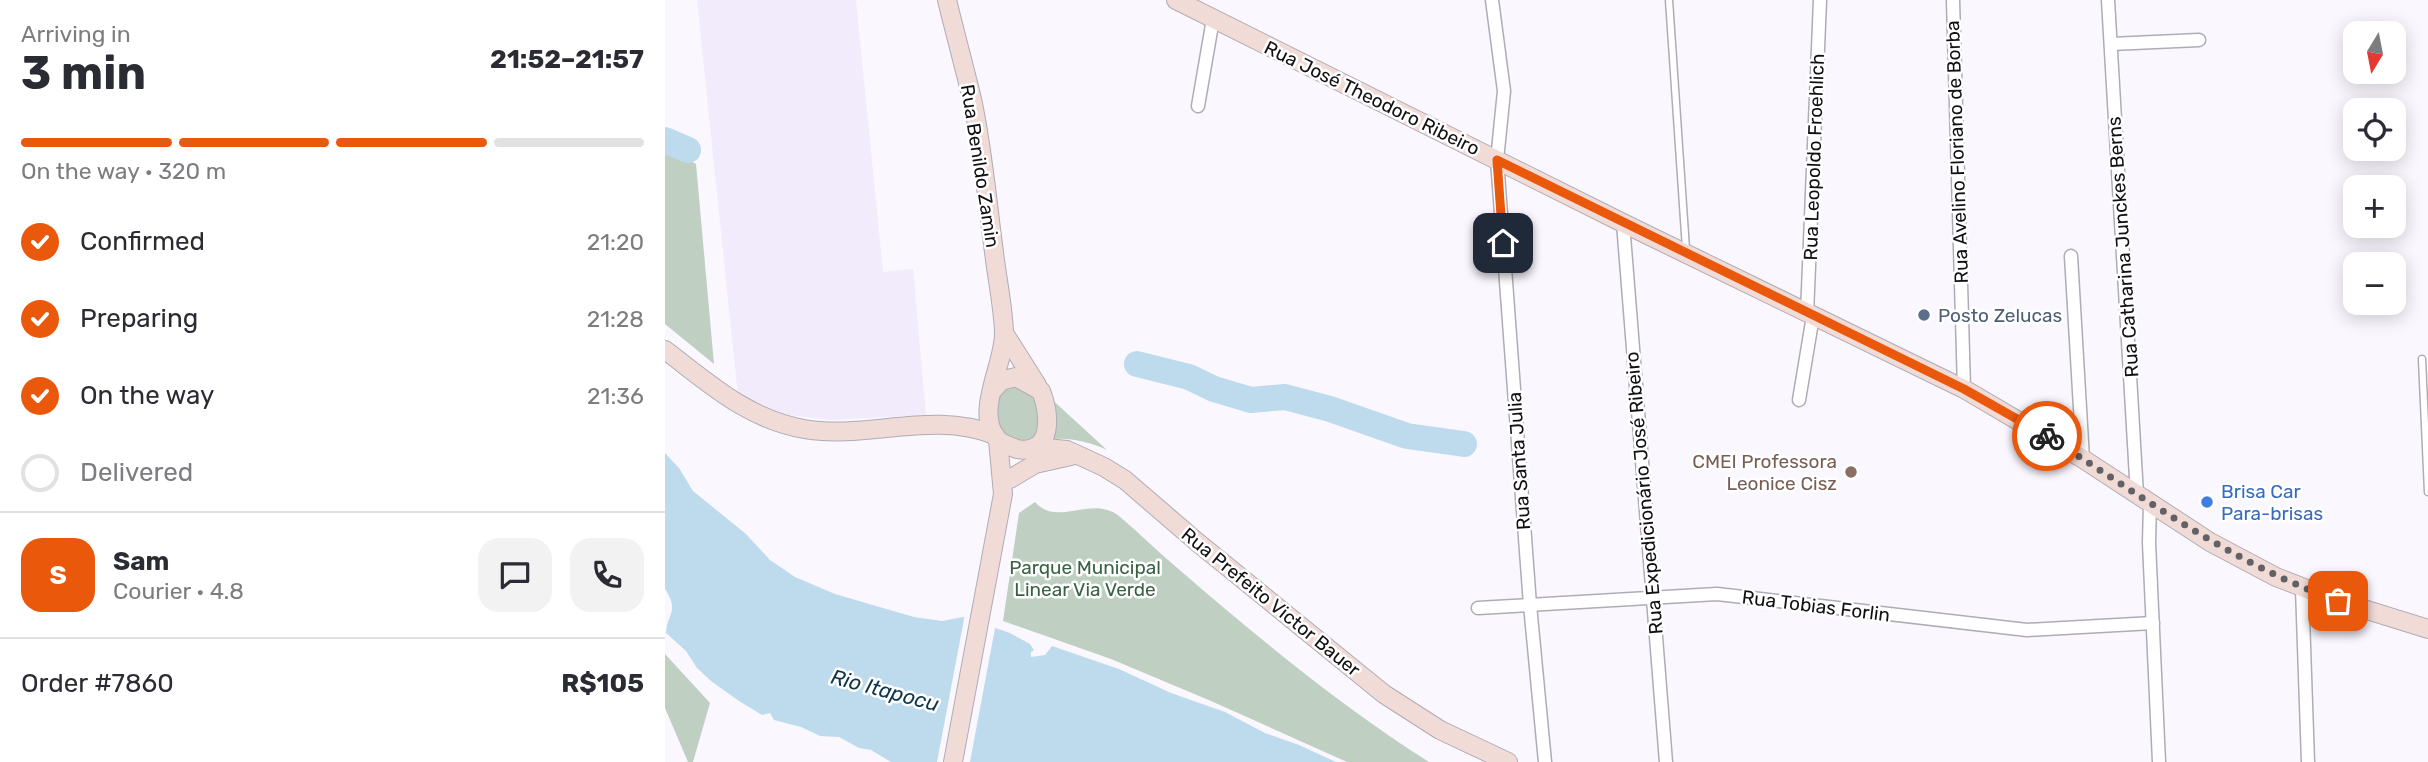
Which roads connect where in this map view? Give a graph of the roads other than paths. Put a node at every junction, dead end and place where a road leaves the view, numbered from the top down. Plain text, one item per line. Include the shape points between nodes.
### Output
1 (947, 0) edge
2 (1176, 0) edge
3 (1492, 0) edge
4 (1669, 0) edge
5 (1821, 0) edge
6 (1953, 0) edge
7 (2108, 0) edge
8 (1213, 19) junction
9 (2199, 40) dead end
10 (2111, 44) junction
11 (1198, 106) dead end
12 (1497, 160) junction
13 (1623, 223) junction
14 (1687, 254) junction
15 (2071, 256) dead end
16 (1810, 315) junction
17 (1004, 333) junction
18 (665, 350) edge
19 (2422, 359) dead end
20 (1964, 389) junction
21 (992, 390) junction
22 (1041, 391) junction
23 (1799, 400) dead end
24 (997, 437) junction
25 (1032, 449) junction
26 (1082, 456) junction
27 (2083, 458) junction
28 (1007, 487) junction
29 (2428, 492) edge
30 (2144, 499) junction
31 (2302, 588) junction
32 (1652, 597) junction
33 (1530, 605) junction
34 (1478, 608) dead end
35 (2153, 623) junction
36 (2427, 626) edge
37 (953, 762) edge
38 (1508, 762) edge
39 (1545, 762) edge
40 (1666, 762) edge
41 (2159, 762) edge
42 (2308, 762) edge

1 - 17 main road, Rua Benildo Zamin via 980,144
2 - 8 main road, Rua José Theodoro Ribeiro
3 - 12 street, Rua Santa Julia via 1504,91
4 - 14 lane
5 - 16 street, Rua Leopoldo Froehlich
6 - 20 street, Rua Avelino Floriano de Borba
7 - 10 street, Rua Catharina Junckes Berns
8 - 11 street
8 - 12 main road, Rua José Theodoro Ribeiro
9 - 10 street
10 - 30 street, Rua Catharina Junckes Berns
12 - 13 main road, Rua José Theodoro Ribeiro
12 - 33 street, Rua Santa Julia
13 - 14 main road, Rua José Theodoro Ribeiro
13 - 32 street, Rua Expedicionário José Ribeiro
14 - 16 main road, Rua José Theodoro Ribeiro
15 - 27 street
16 - 20 main road, Rua José Theodoro Ribeiro
16 - 23 street, Rua Leopoldo Froehlich
17 - 21 main road, Rua Benildo Zamin
17 - 22 main road, Rua Benildo Zamin
18 - 24 main road via 744,408 782,424 821,430 949,424
19 - 29 lane
20 - 27 main road, Rua José Theodoro Ribeiro
21 - 22 main road via 1016,377
21 - 24 main road via 988,418
22 - 25 main road via 1048,420 1043,439
24 - 25 main road via 1013,448
24 - 28 main road
25 - 26 main road, Rua Prefeito Victor Bauer via 1067,450
25 - 28 main road
26 - 28 main road via 1035,464
26 - 38 main road, Rua Prefeito Victor Bauer via 1125,480 1384,694 1440,730
27 - 30 main road, Rua José Theodoro Ribeiro
28 - 37 main road
30 - 31 main road, Rua José Theodoro Ribeiro via 2210,542
30 - 35 street, Rua Catharina Junckes Berns
31 - 36 main road, Rua José Theodoro Ribeiro
31 - 42 street
32 - 33 street, Rua Tobias Forlin
32 - 35 street, Rua Tobias Forlin via 1717,594 2027,630
32 - 40 street, Rua Expedicionário José Ribeiro
33 - 34 street, Rua Tobias Forlin
33 - 39 street, Rua Santa Julia
35 - 41 street, Rua Catharina Junckes Berns

